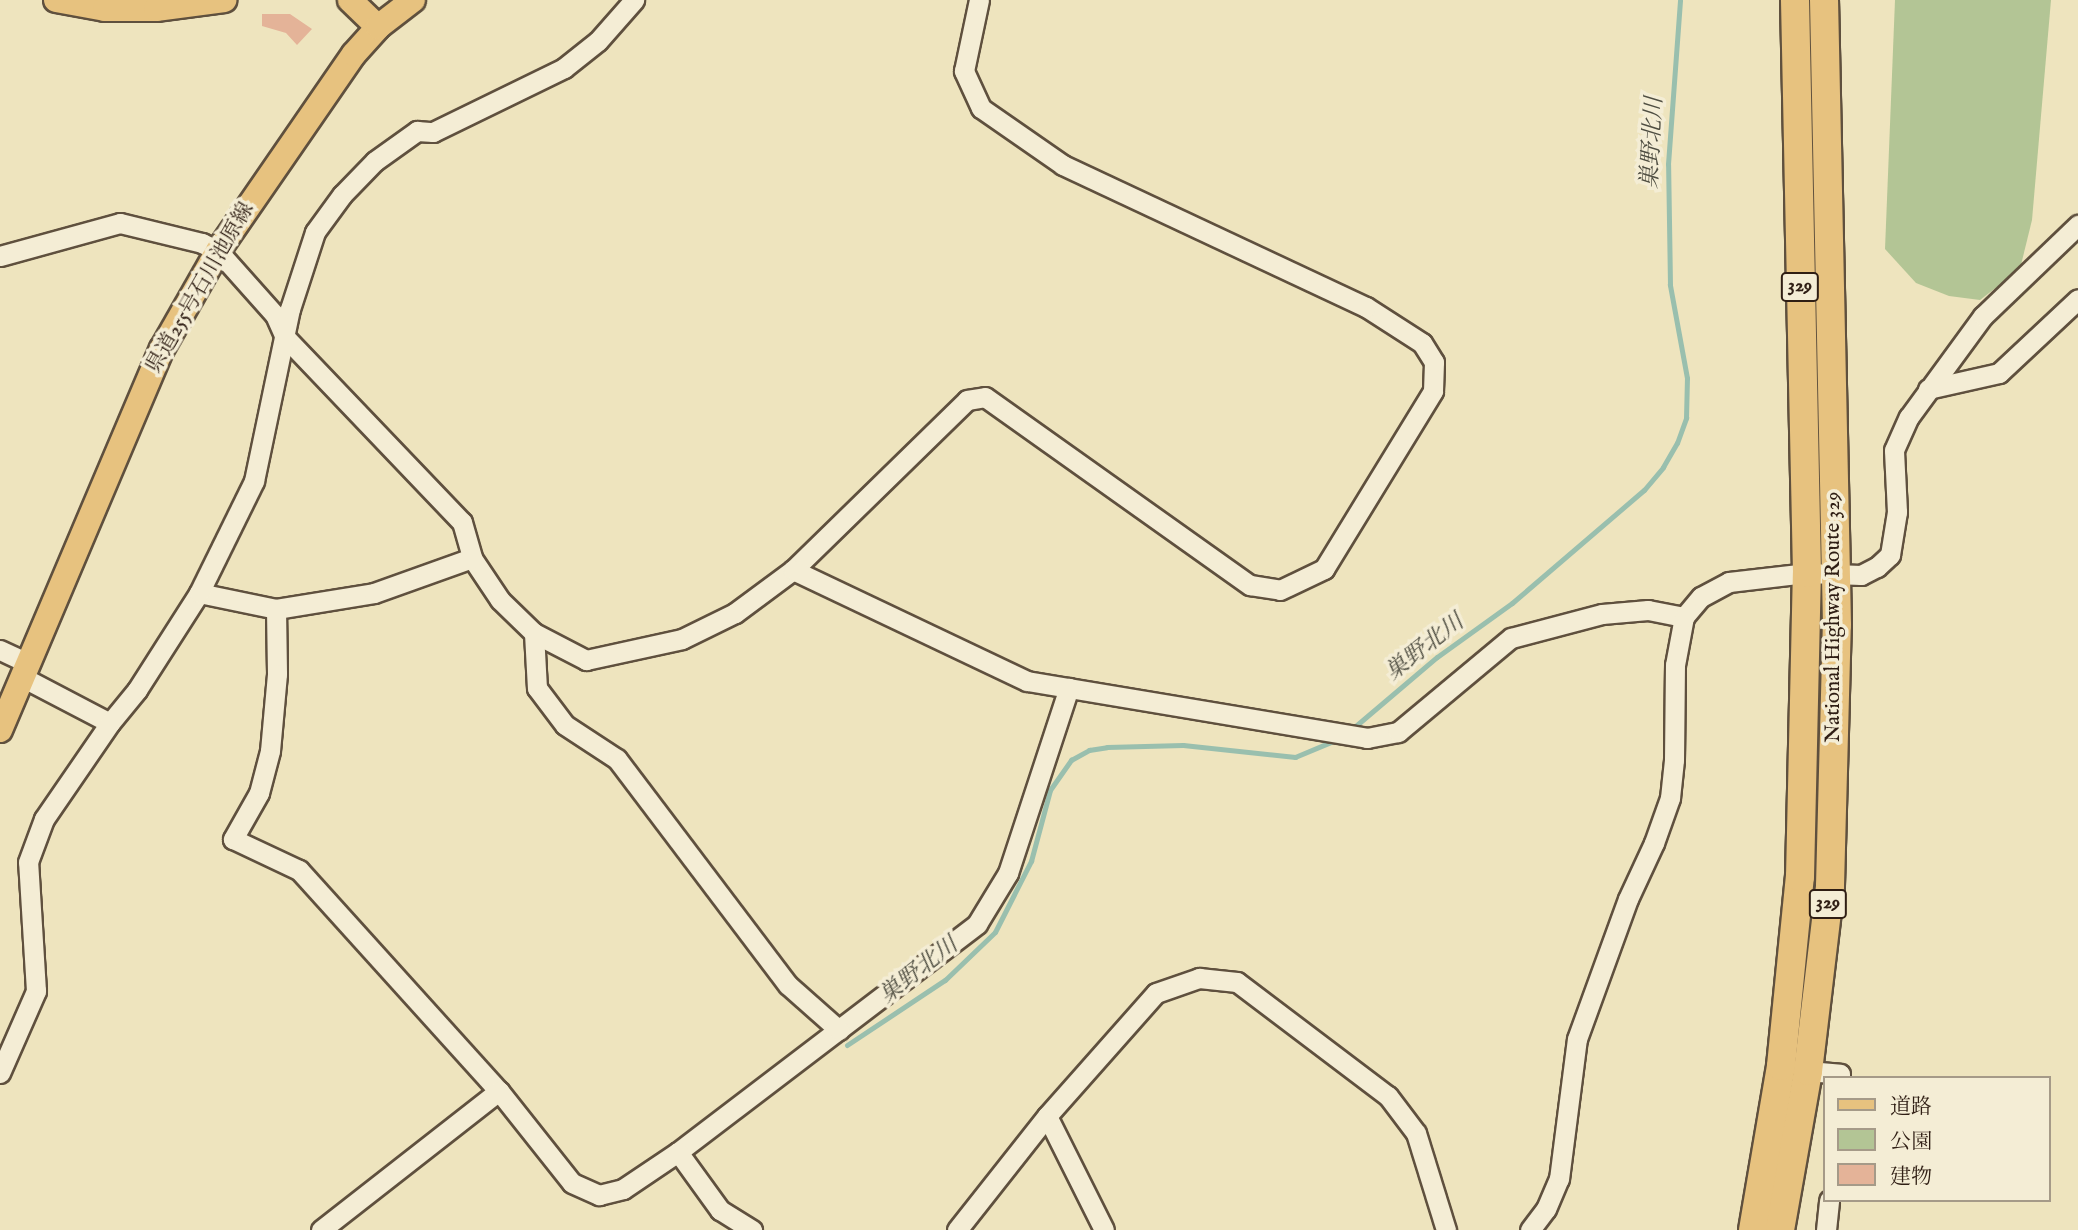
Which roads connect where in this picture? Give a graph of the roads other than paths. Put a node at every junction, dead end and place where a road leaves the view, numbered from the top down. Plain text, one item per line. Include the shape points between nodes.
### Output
1 (56, 0) edge
2 (224, 0) edge
3 (350, 0) edge
4 (413, 0) edge
5 (634, 0) edge
6 (979, 0) edge
7 (1795, 0) edge
8 (1824, 0) edge
9 (157, 5) edge
10 (378, 27) junction
11 (2078, 225) edge
12 (218, 251) junction
13 (0, 256) edge
14 (2078, 299) edge
15 (285, 337) junction
16 (1928, 390) junction
17 (472, 558) junction
18 (793, 570) junction
19 (1807, 573) junction
20 (1836, 574) junction
21 (199, 593) junction
22 (276, 609) junction
23 (1684, 617) junction
24 (534, 633) junction
25 (0, 650) edge
26 (25, 670) junction
27 (1069, 688) junction
28 (110, 723) junction
29 (0, 730) edge
30 (839, 1030) junction
31 (1808, 1071) junction
32 (0, 1073) edge
33 (1840, 1076) edge
34 (499, 1091) junction
35 (1046, 1116) junction
36 (678, 1152) junction
37 (1829, 1202) edge
38 (321, 1230) edge
39 (752, 1230) edge
40 (957, 1230) edge
41 (1104, 1230) edge
42 (1446, 1230) edge
43 (1530, 1230) edge
44 (1753, 1230) edge
45 (1780, 1230) edge
46 (1826, 1230) edge

1 - 9 main road via 105,9
2 - 9 main road
3 - 10 main road
4 - 10 main road, 県道255号石川池原線
5 - 15 street via 598,41 564,68 433,131 417,131 374,161 315,232
6 - 18 street via 964,71 981,108 1063,165 1366,307 1422,344 1434,362 1433,391 1324,569 1280,590 1250,585 985,397 967,400
7 - 19 highway, National Highway Route 329 / 329
8 - 20 highway, National Highway Route 329 / 329
10 - 12 main road, 県道255号石川池原線 via 354,54
11 - 16 street via 1983,316
12 - 13 street via 120,223
12 - 15 street via 275,315
12 - 26 main road, 県道255号石川池原線 via 153,367
14 - 16 street via 1998,373
15 - 17 street via 462,522
15 - 21 street via 254,481
16 - 20 street via 1909,416 1894,450 1897,512 1890,555 1861,575
17 - 22 street via 374,593
17 - 24 street via 500,600
18 - 24 street via 734,613 682,639 586,660
18 - 27 street via 1027,681
19 - 20 street
19 - 23 street via 1729,582 1702,597
19 - 44 highway, National Highway Route 329 / 329 via 1800,877 1781,1066
20 - 31 highway, National Highway Route 329 / 329 via 1830,886
21 - 22 street
21 - 28 street via 137,690
22 - 34 street via 277,674 270,751 259,793 233,839 299,870
23 - 27 street via 1648,610 1602,614 1511,638 1398,732 1367,738
23 - 43 street via 1675,664 1670,798 1577,1039 1559,1179 1546,1209
24 - 30 street via 537,688 558,716 617,759 788,985
25 - 26 street
26 - 28 street
26 - 29 main road, 県道255号石川池原線
27 - 30 street via 1008,873 977,924
28 - 32 street via 44,819 28,862 36,991
30 - 36 street
31 - 33 street
31 - 45 highway, National Highway Route 329 / 329
34 - 36 street via 572,1182 599,1195 623,1189
34 - 38 street
35 - 40 street
35 - 41 street
35 - 42 street via 1156,993 1199,978 1237,982 1388,1096 1416,1133
36 - 39 street via 720,1210
37 - 46 street

